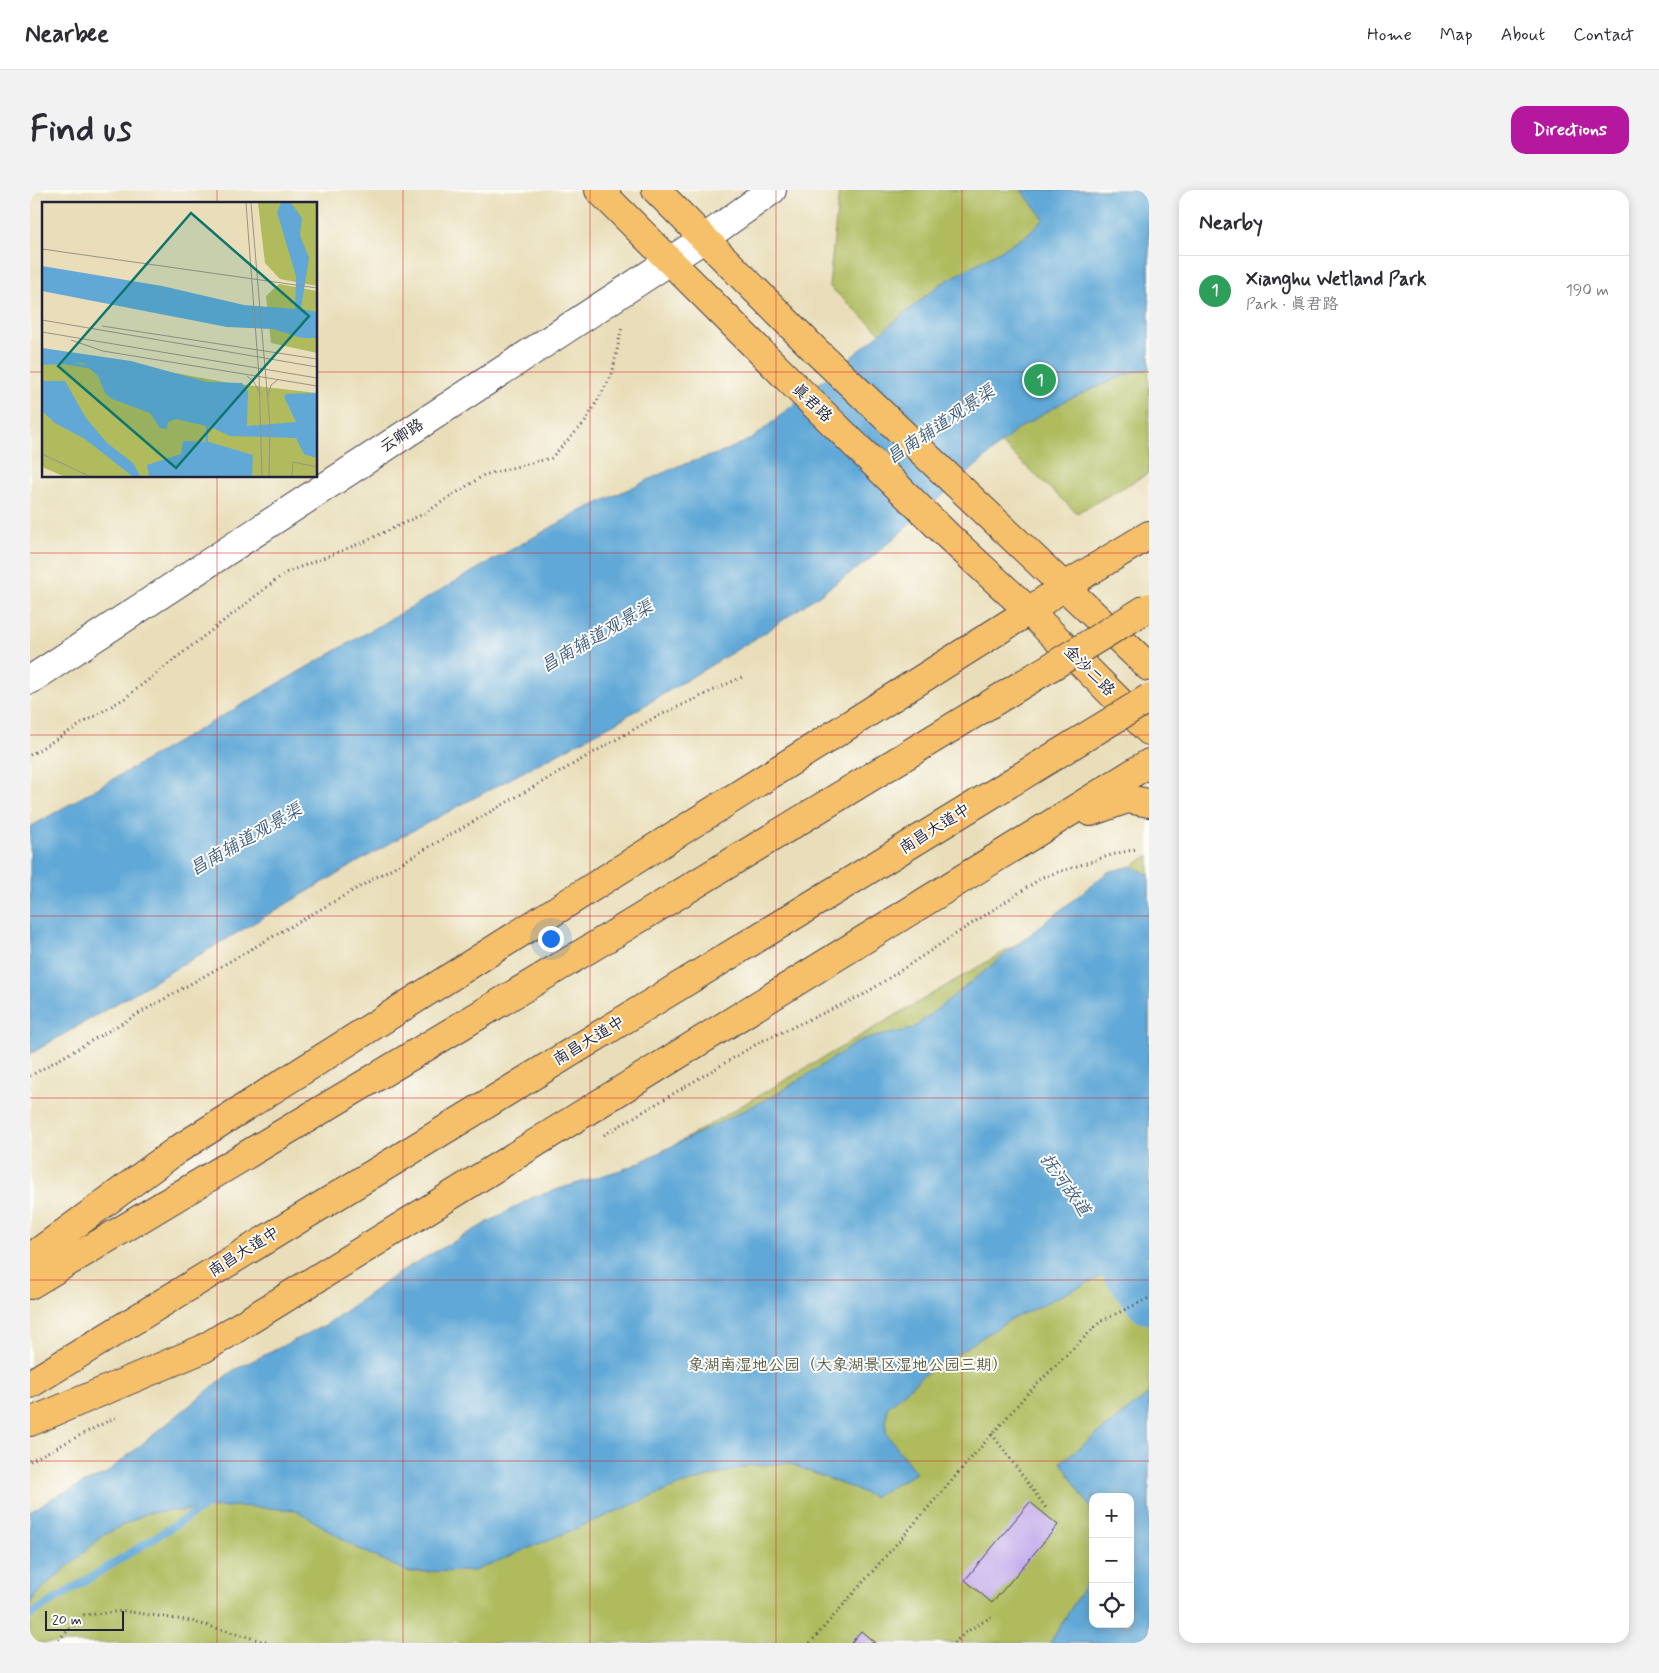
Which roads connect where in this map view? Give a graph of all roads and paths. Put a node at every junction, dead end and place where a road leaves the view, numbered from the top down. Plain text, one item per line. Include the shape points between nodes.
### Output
1 (599, 190) edge
2 (656, 190) edge
3 (772, 190) edge
4 (705, 238) junction
5 (669, 260) junction
6 (629, 286) junction
7 (1149, 535) edge
8 (1064, 586) junction
9 (1149, 607) edge
10 (1029, 612) junction
11 (1149, 667) edge
12 (742, 676) dead end
13 (30, 680) edge
14 (1149, 698) edge
15 (1149, 731) edge
16 (30, 755) edge
17 (1149, 763) edge
18 (1149, 803) edge
19 (1046, 827) junction
20 (1136, 849) dead end
21 (30, 1076) edge
22 (599, 1138) dead end
23 (30, 1258) edge
24 (30, 1285) edge
25 (1149, 1298) edge
26 (30, 1384) edge
27 (119, 1416) dead end
28 (30, 1422) edge
29 (992, 1434) junction
30 (30, 1461) edge
31 (1046, 1508) dead end
32 (991, 1618) dead end
33 (55, 1643) edge
34 (269, 1643) edge
35 (810, 1643) edge
36 (954, 1643) edge

1 - 5 main road, 真君路
2 - 4 main road
3 - 4 street, 云卿路
4 - 5 street, 云卿路
4 - 8 main road via 817,352
5 - 6 street, 云卿路
5 - 10 main road, 真君路
6 - 13 street, 云卿路
6 - 16 path via 612,375 585,422 551,458 484,475 425,513 285,573 125,698
7 - 8 main road
8 - 10 main road
8 - 11 main road
9 - 24 main road, bridge
10 - 15 main road, 金沙二路
10 - 23 main road via 177,1150
12 - 21 path via 652,719
14 - 26 main road, 南昌大道中, bridge
17 - 19 main road
18 - 19 main road via 1127,799
19 - 28 main road via 203,1350
20 - 22 path via 1043,877 863,995 760,1042
25 - 29 path via 1101,1321 1028,1392
27 - 30 path
29 - 31 path
29 - 35 path
32 - 36 path
33 - 34 path via 84,1615 124,1611 191,1620

